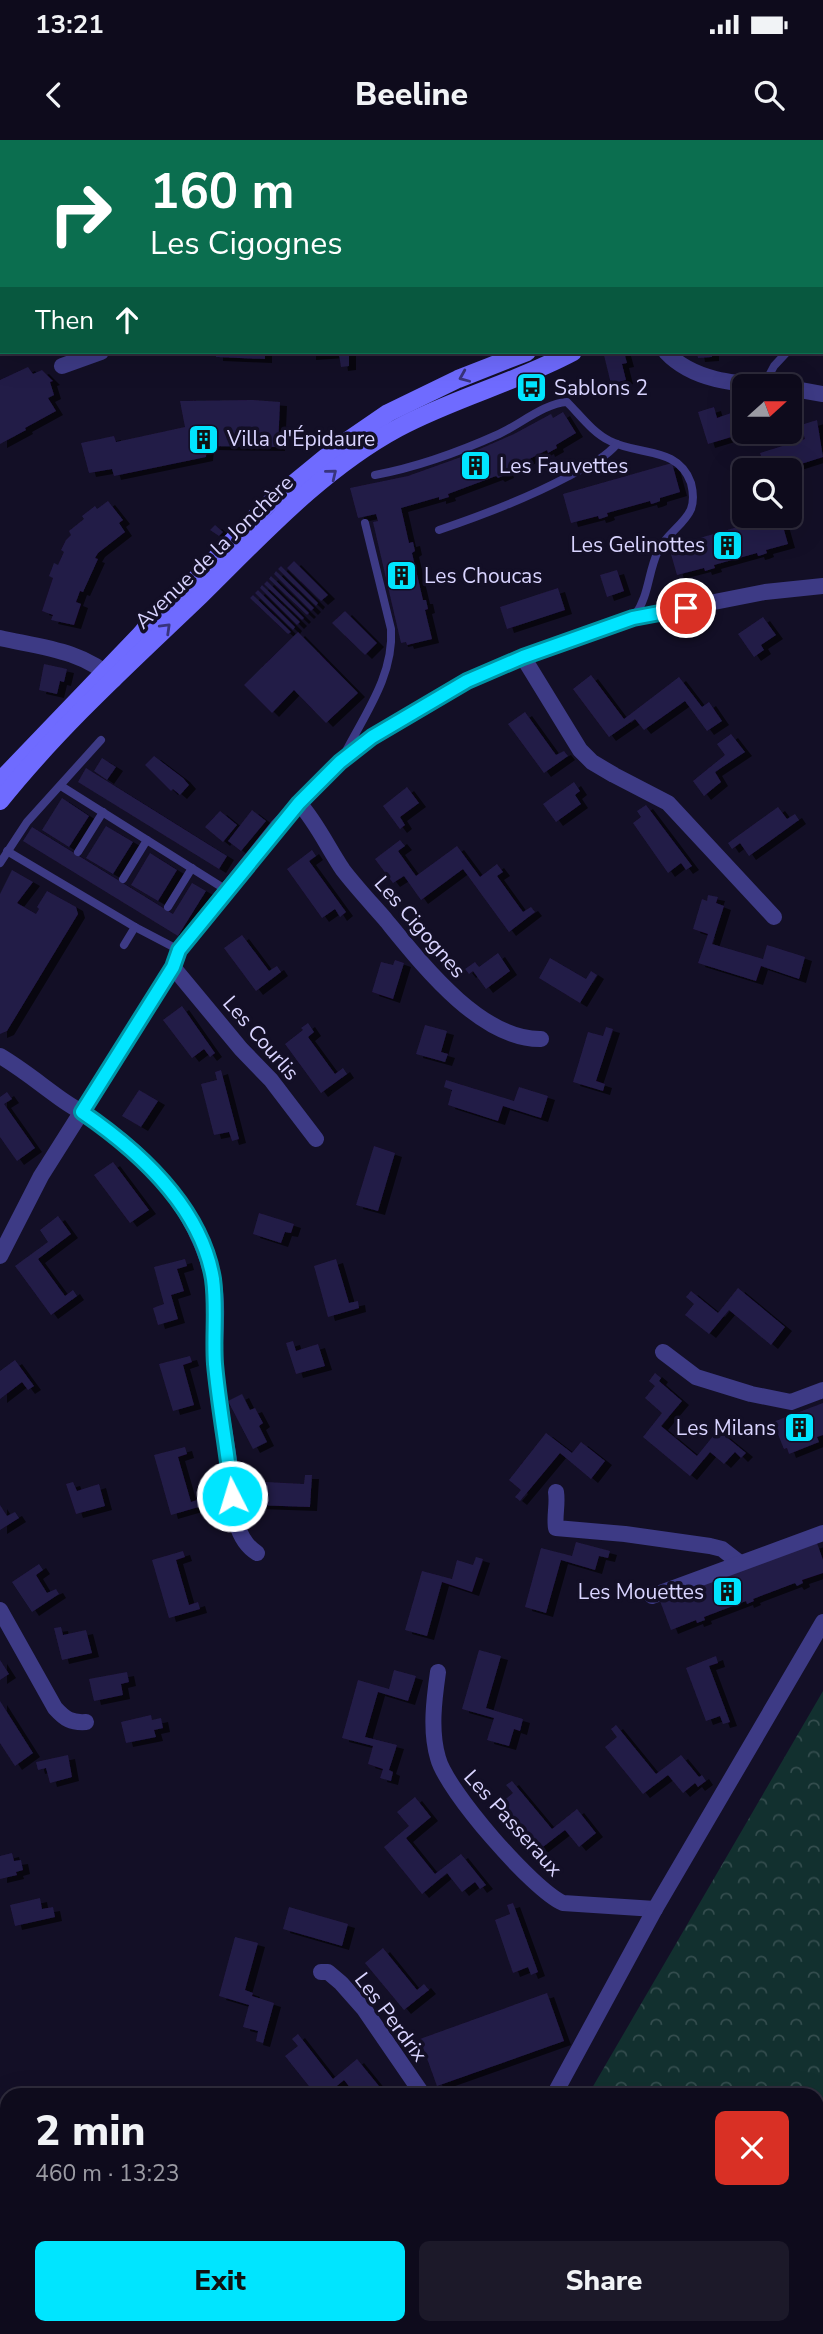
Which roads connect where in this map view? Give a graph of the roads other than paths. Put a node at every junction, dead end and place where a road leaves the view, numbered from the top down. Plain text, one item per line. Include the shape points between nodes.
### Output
1 (95, 354) edge
2 (522, 354) edge
3 (568, 354) edge
4 (668, 354) edge
5 (785, 354) edge
6 (62, 366) dead end
7 (770, 374) edge
8 (732, 382) edge
9 (802, 390) edge
10 (823, 394) edge
11 (617, 444) junction
12 (375, 475) dead end
13 (365, 523) dead end
14 (439, 530) dead end
15 (823, 586) edge
16 (633, 618) junction
17 (0, 638) edge
18 (523, 657) junction
19 (109, 675) junction
20 (101, 740) dead end
21 (340, 762) junction
22 (7, 773) edge
23 (61, 786) junction
24 (0, 802) edge
25 (299, 803) junction
26 (103, 812) junction
27 (147, 840) junction
28 (7, 850) junction
29 (78, 852) dead end
30 (0, 863) edge
31 (192, 868) junction
32 (123, 879) dead end
33 (228, 891) junction
34 (168, 907) dead end
35 (774, 917) dead end
36 (135, 927) junction
37 (124, 945) dead end
38 (179, 950) junction
39 (173, 967) junction
40 (541, 1038) dead end
41 (0, 1056) edge
42 (82, 1112) junction
43 (316, 1139) dead end
44 (0, 1256) edge
45 (663, 1352) dead end
46 (823, 1390) edge
47 (555, 1492) dead end
48 (823, 1533) edge
49 (257, 1553) dead end
50 (740, 1563) junction
51 (652, 1596) dead end
52 (0, 1610) edge
53 (823, 1622) edge
54 (438, 1672) dead end
55 (86, 1722) dead end
56 (655, 1909) junction
57 (321, 1972) dead end
58 (418, 2088) edge
59 (558, 2088) edge

1 - 6 street
2 -> 19 street, Avenue de la Jonchère via 388,413 337,448 265,507 152,620
19 -> 3 street, Avenue de la Jonchère via 347,461 396,429
4 - 8 street via 682,366
5 - 7 lane
9 - 10 street
11 - 12 lane via 567,402 558,402 452,454
11 - 14 lane via 606,457 546,488
11 - 16 lane via 668,456 686,472 693,496 691,510 659,549 643,603
13 - 21 lane via 392,645 382,682
15 - 16 street via 765,592
16 - 18 street
17 - 19 street via 78,656
18 - 21 street via 467,681 372,737
18 - 35 street via 580,750 592,762 668,803
19 - 22 street, Avenue de la Jonchère
20 - 23 lane
21 - 25 street
22 - 24 street, Avenue de la Jonchère
23 - 26 lane
23 - 28 lane
25 - 33 street
25 - 40 street, Les Cigognes via 361,892 449,994 493,1026 526,1039
26 - 27 lane
26 - 29 lane
27 - 31 lane
27 - 32 lane
28 - 30 lane
28 - 36 lane
31 - 33 lane
31 - 34 lane
33 - 38 street
36 - 37 lane
36 - 38 lane
38 - 39 street
39 - 42 street
39 - 43 street, Les Courlis
41 - 42 street
42 - 44 street via 41,1176
42 - 49 street via 152,1169 202,1244 213,1280 215,1364 232,1496 241,1538
45 - 46 street via 696,1377 751,1394 791,1402
47 - 50 street via 556,1528 710,1546
48 - 50 street
50 - 51 street
52 - 55 street via 55,1708 66,1719
53 - 56 street
54 - 56 street, Les Passeraux via 434,1742 443,1775 524,1872 563,1903
56 - 59 street
57 - 58 street, Les Perdrix via 335,1978 363,2009

